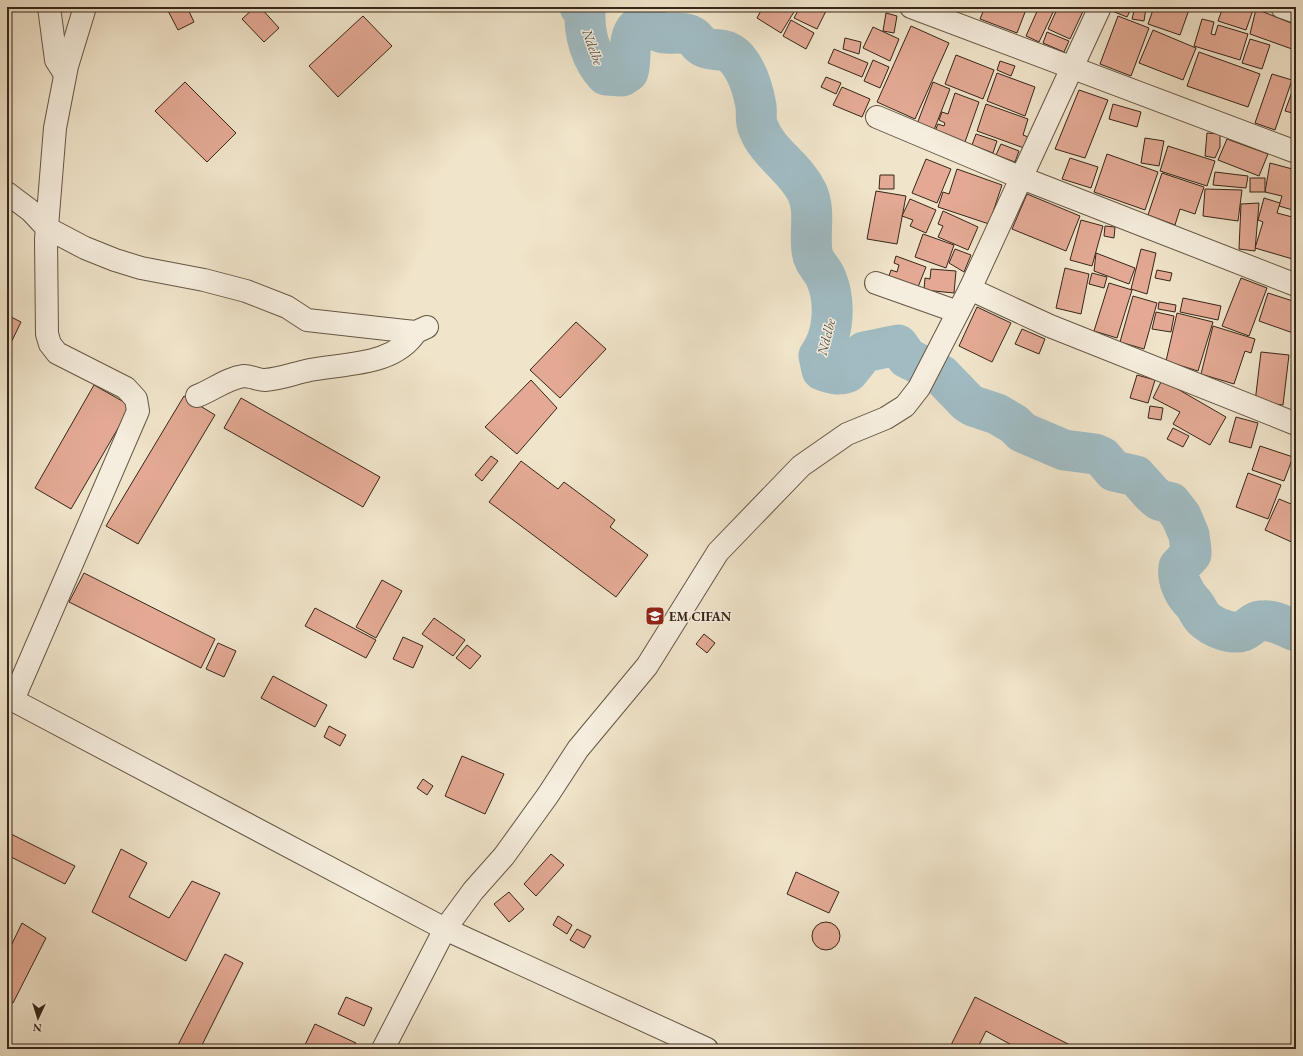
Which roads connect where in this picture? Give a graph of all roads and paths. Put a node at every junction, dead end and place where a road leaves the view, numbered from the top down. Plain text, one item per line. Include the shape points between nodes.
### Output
1 (49, 7) edge
2 (85, 7) edge
3 (911, 7) edge
4 (1100, 7) edge
5 (1282, 7) edge
6 (1296, 12) edge
7 (1072, 68) junction
8 (65, 74) junction
9 (877, 117) dead end
10 (1296, 152) edge
11 (1022, 178) junction
12 (7, 194) edge
13 (47, 228) junction
14 (876, 283) dead end
15 (1296, 286) edge
16 (970, 290) junction
17 (958, 312) junction
18 (197, 396) dead end
19 (1296, 424) edge
20 (10, 698) edge
21 (445, 929) junction
22 (383, 1049) edge
23 (707, 1049) edge

1 - 8 street via 56,60
2 - 8 street
3 - 7 street
4 - 7 street
5 - 6 street
7 - 10 street
7 - 11 street
8 - 13 street via 55,128
9 - 11 street
11 - 15 street
11 - 16 street
12 - 13 street via 31,211
13 - 18 street via 115,260 246,291 287,307 307,320 374,329 421,329 402,348 376,359 264,380 245,376 223,382 210,392
13 - 20 street via 47,334 50,344 57,353 126,388 136,399 138,411
14 - 17 street
16 - 17 street
16 - 19 street via 1050,326
17 - 21 street via 919,388 905,406 886,418 847,434 801,466 718,552 647,666 578,749 504,856
20 - 21 street
21 - 22 street
21 - 23 street

